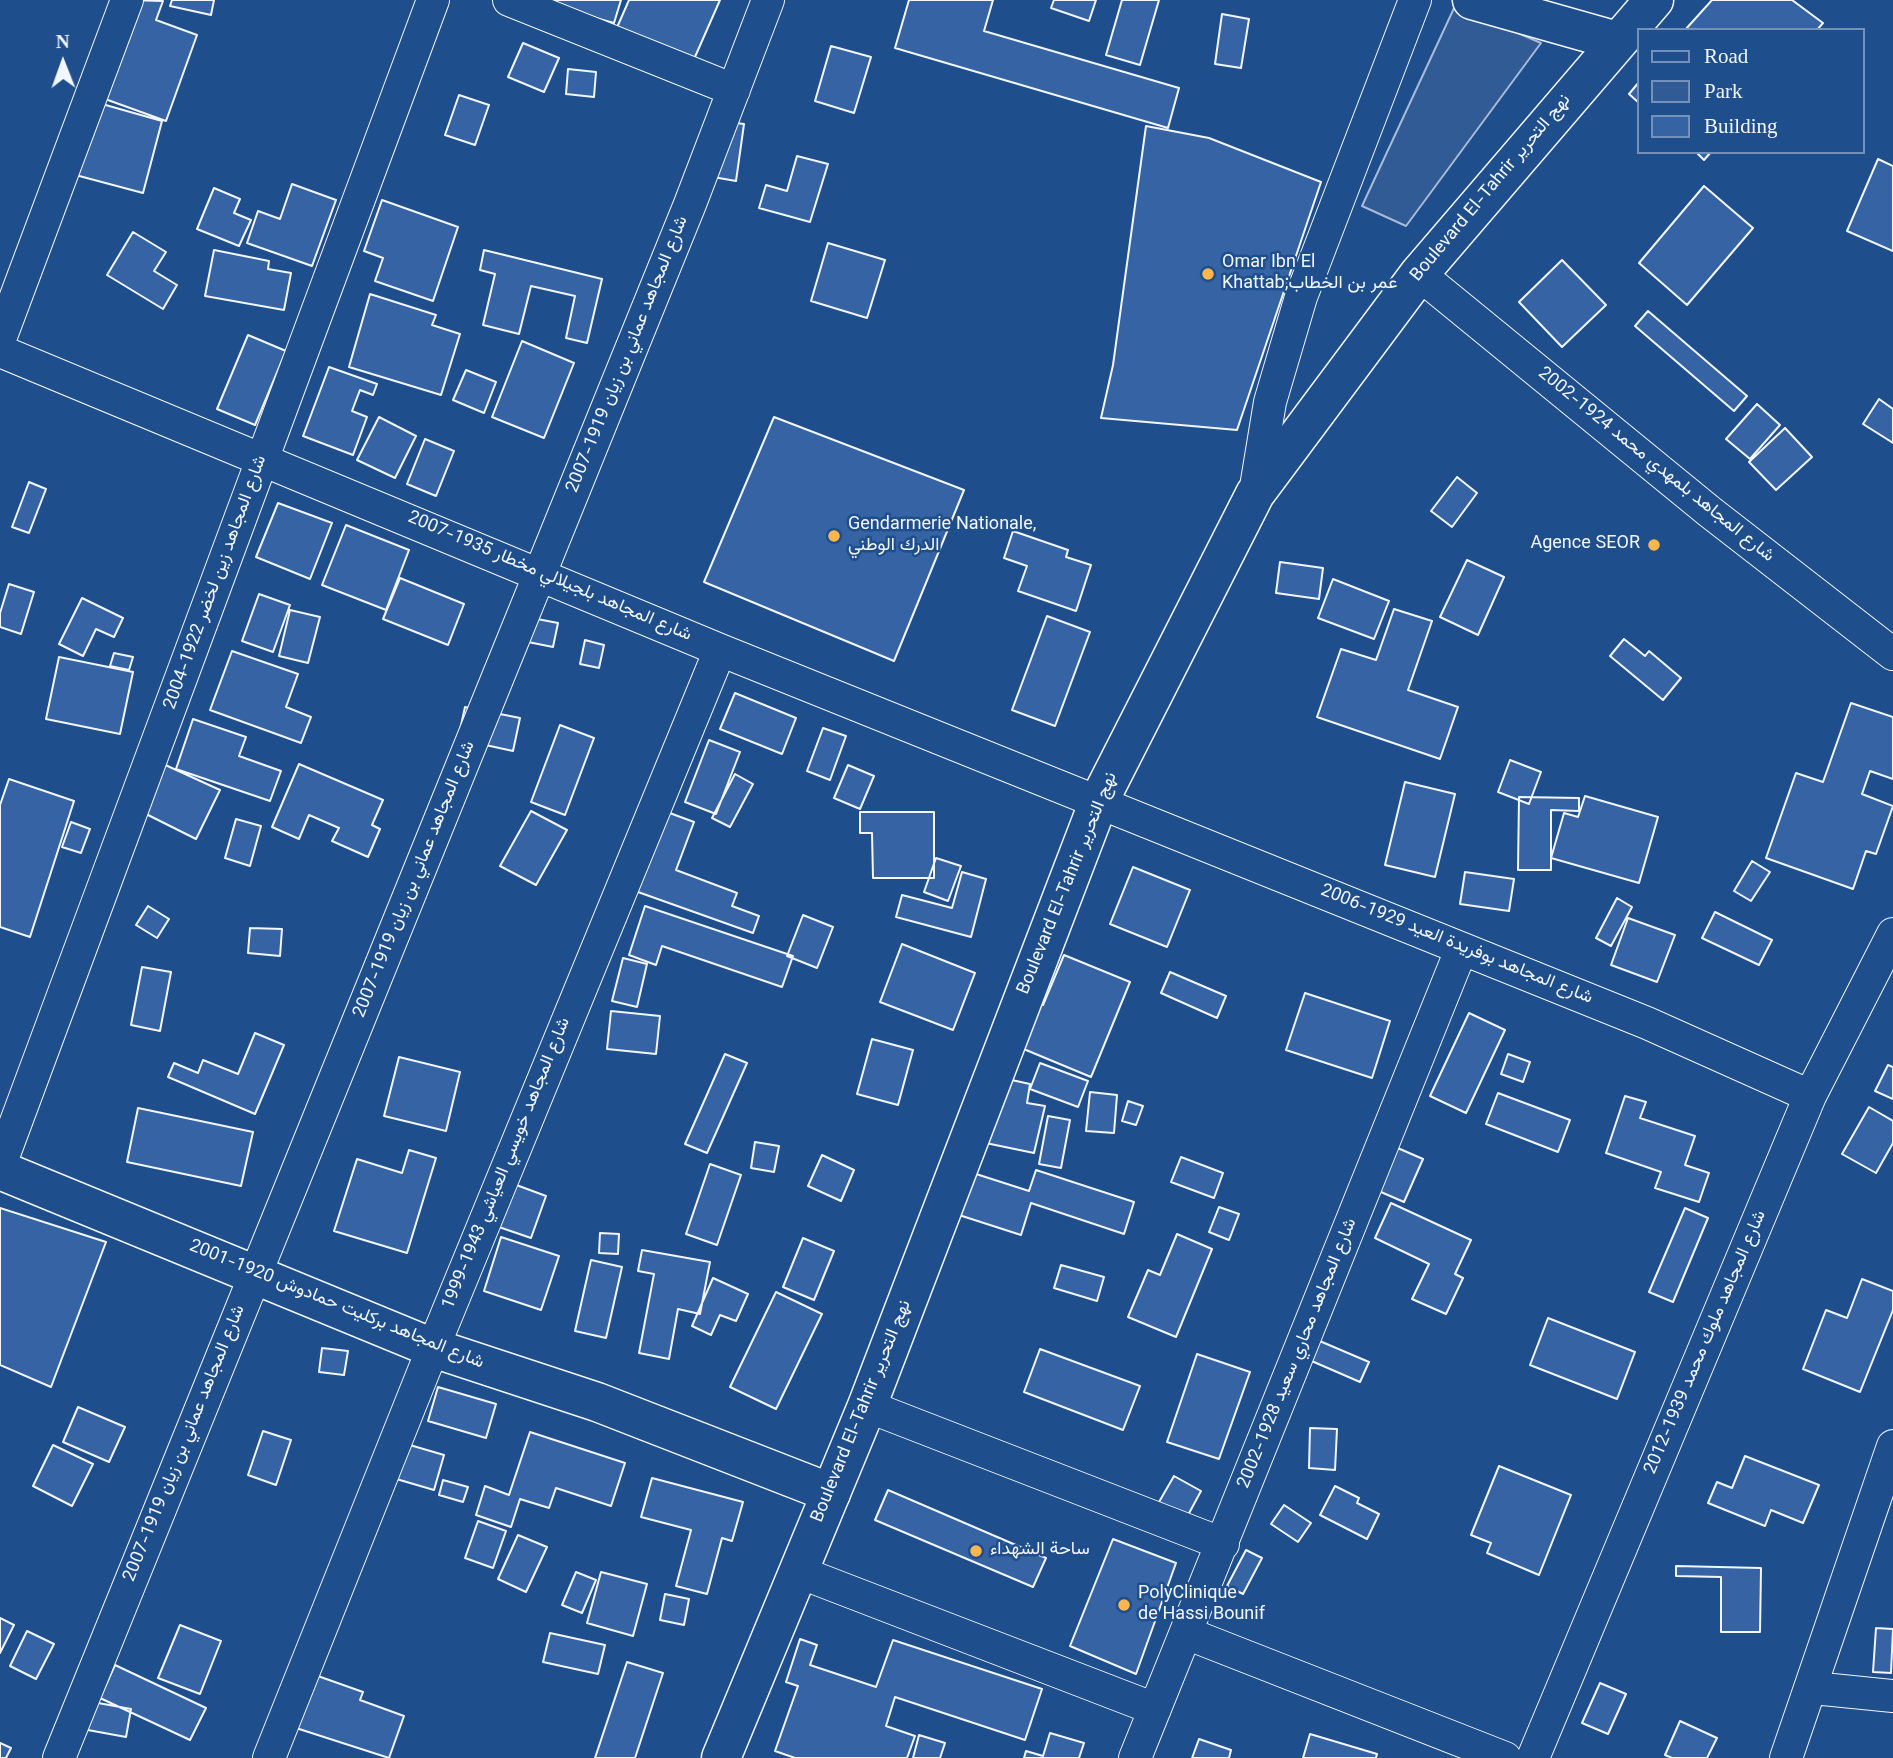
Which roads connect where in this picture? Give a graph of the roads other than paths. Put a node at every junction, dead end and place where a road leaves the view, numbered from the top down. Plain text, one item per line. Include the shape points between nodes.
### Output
1 (127, 0) edge
2 (433, 0) edge
3 (509, 0) edge
4 (768, 0) edge
5 (1415, 0) edge
6 (1472, 0) edge
7 (1654, 0) edge
8 (1617, 41) junction
9 (734, 90) junction
10 (1419, 274) junction
11 (0, 339) edge
12 (0, 351) edge
13 (263, 458) junction
14 (1255, 494) junction
15 (540, 575) junction
16 (720, 650) junction
17 (1893, 654) edge
18 (1099, 801) junction
19 (1893, 934) edge
20 (1461, 950) junction
21 (1810, 1096) junction
22 (0, 1167) edge
23 (255, 1275) junction
24 (433, 1348) junction
25 (867, 1406) junction
26 (1893, 1446) edge
27 (831, 1493) junction
28 (1223, 1544) junction
29 (799, 1572) junction
30 (1186, 1633) junction
31 (1812, 1688) junction
32 (1893, 1696) edge
33 (1155, 1709) junction
34 (59, 1758) edge
35 (269, 1758) edge
36 (721, 1758) edge
37 (1135, 1758) edge
38 (1505, 1758) edge
39 (1533, 1758) edge
40 (1786, 1758) edge

1 - 11 street
2 - 13 street, شارع المجاهد زين لخضر 1922-2004
3 - 9 street
4 - 9 street, شارع المجاهد عماني بن زيان 1919-2007
5 - 14 street via 1301,297 1270,402
6 - 8 main road
7 - 8 main road, Boulevard El-Tahrir نهج التحرير
8 - 10 main road, Boulevard El-Tahrir نهج التحرير
9 - 15 street, شارع المجاهد عماني بن زيان 1919-2007
10 - 14 main road, Boulevard El-Tahrir نهج التحرير
10 - 17 street, شارع المجاهد بلمهدي محمد 1924-2002 via 1710,512
12 - 13 street, شارع المجاهد بلجيلالي مخطار 1935-2007
13 - 15 street, شارع المجاهد بلجيلالي مخطار 1935-2007
13 - 22 street, شارع المجاهد زين لخضر 1922-2004
14 - 18 main road, Boulevard El-Tahrir نهج التحرير
15 - 16 street, شارع المجاهد بلجيلالي مخطار 1935-2007
15 - 23 street, شارع المجاهد عماني بن زيان 1919-2007
16 - 18 street, شارع المجاهد بلجيلالي مخطار 1935-2007
16 - 24 street, شارع المجاهد خويسي العياشي 1943-1999
18 - 20 street, شارع المجاهد بوفريدة العيد 1929-2006
18 - 25 main road, Boulevard El-Tahrir نهج التحرير
19 - 21 street, شارع المجاهد ملوك محمد 1939-2012
20 - 21 street, شارع المجاهد بوفريدة العيد 1929-2006 via 1647,1023
20 - 28 street, شارع المجاهد محاري سعيد 1928-2002
21 - 39 street, شارع المجاهد ملوك محمد 1939-2012
22 - 23 main road, شارع المجاهد بركليت حمادوش 1920-2001
23 - 24 main road, شارع المجاهد بركليت حمادوش 1920-2001
23 - 34 street, شارع المجاهد عماني بن زيان 1919-2007
24 - 27 main road, شارع المجاهد بركليت حمادوش 1920-2001 via 597,1402
24 - 35 street, شارع المجاهد خويسي العياشي 1943-1999
25 - 27 main road, Boulevard El-Tahrir نهج التحرير
25 - 28 street
26 - 31 street
27 - 29 main road, Boulevard El-Tahrir نهج التحرير
28 - 30 street, شارع المجاهد محاري سعيد 1928-2002
29 - 33 street
29 - 36 main road, Boulevard El-Tahrir نهج التحرير
30 - 33 street, شارع المجاهد محاري سعيد 1928-2002
30 - 38 street
31 - 32 street
31 - 40 street
33 - 37 street, شارع المجاهد محاري سعيد 1928-2002

